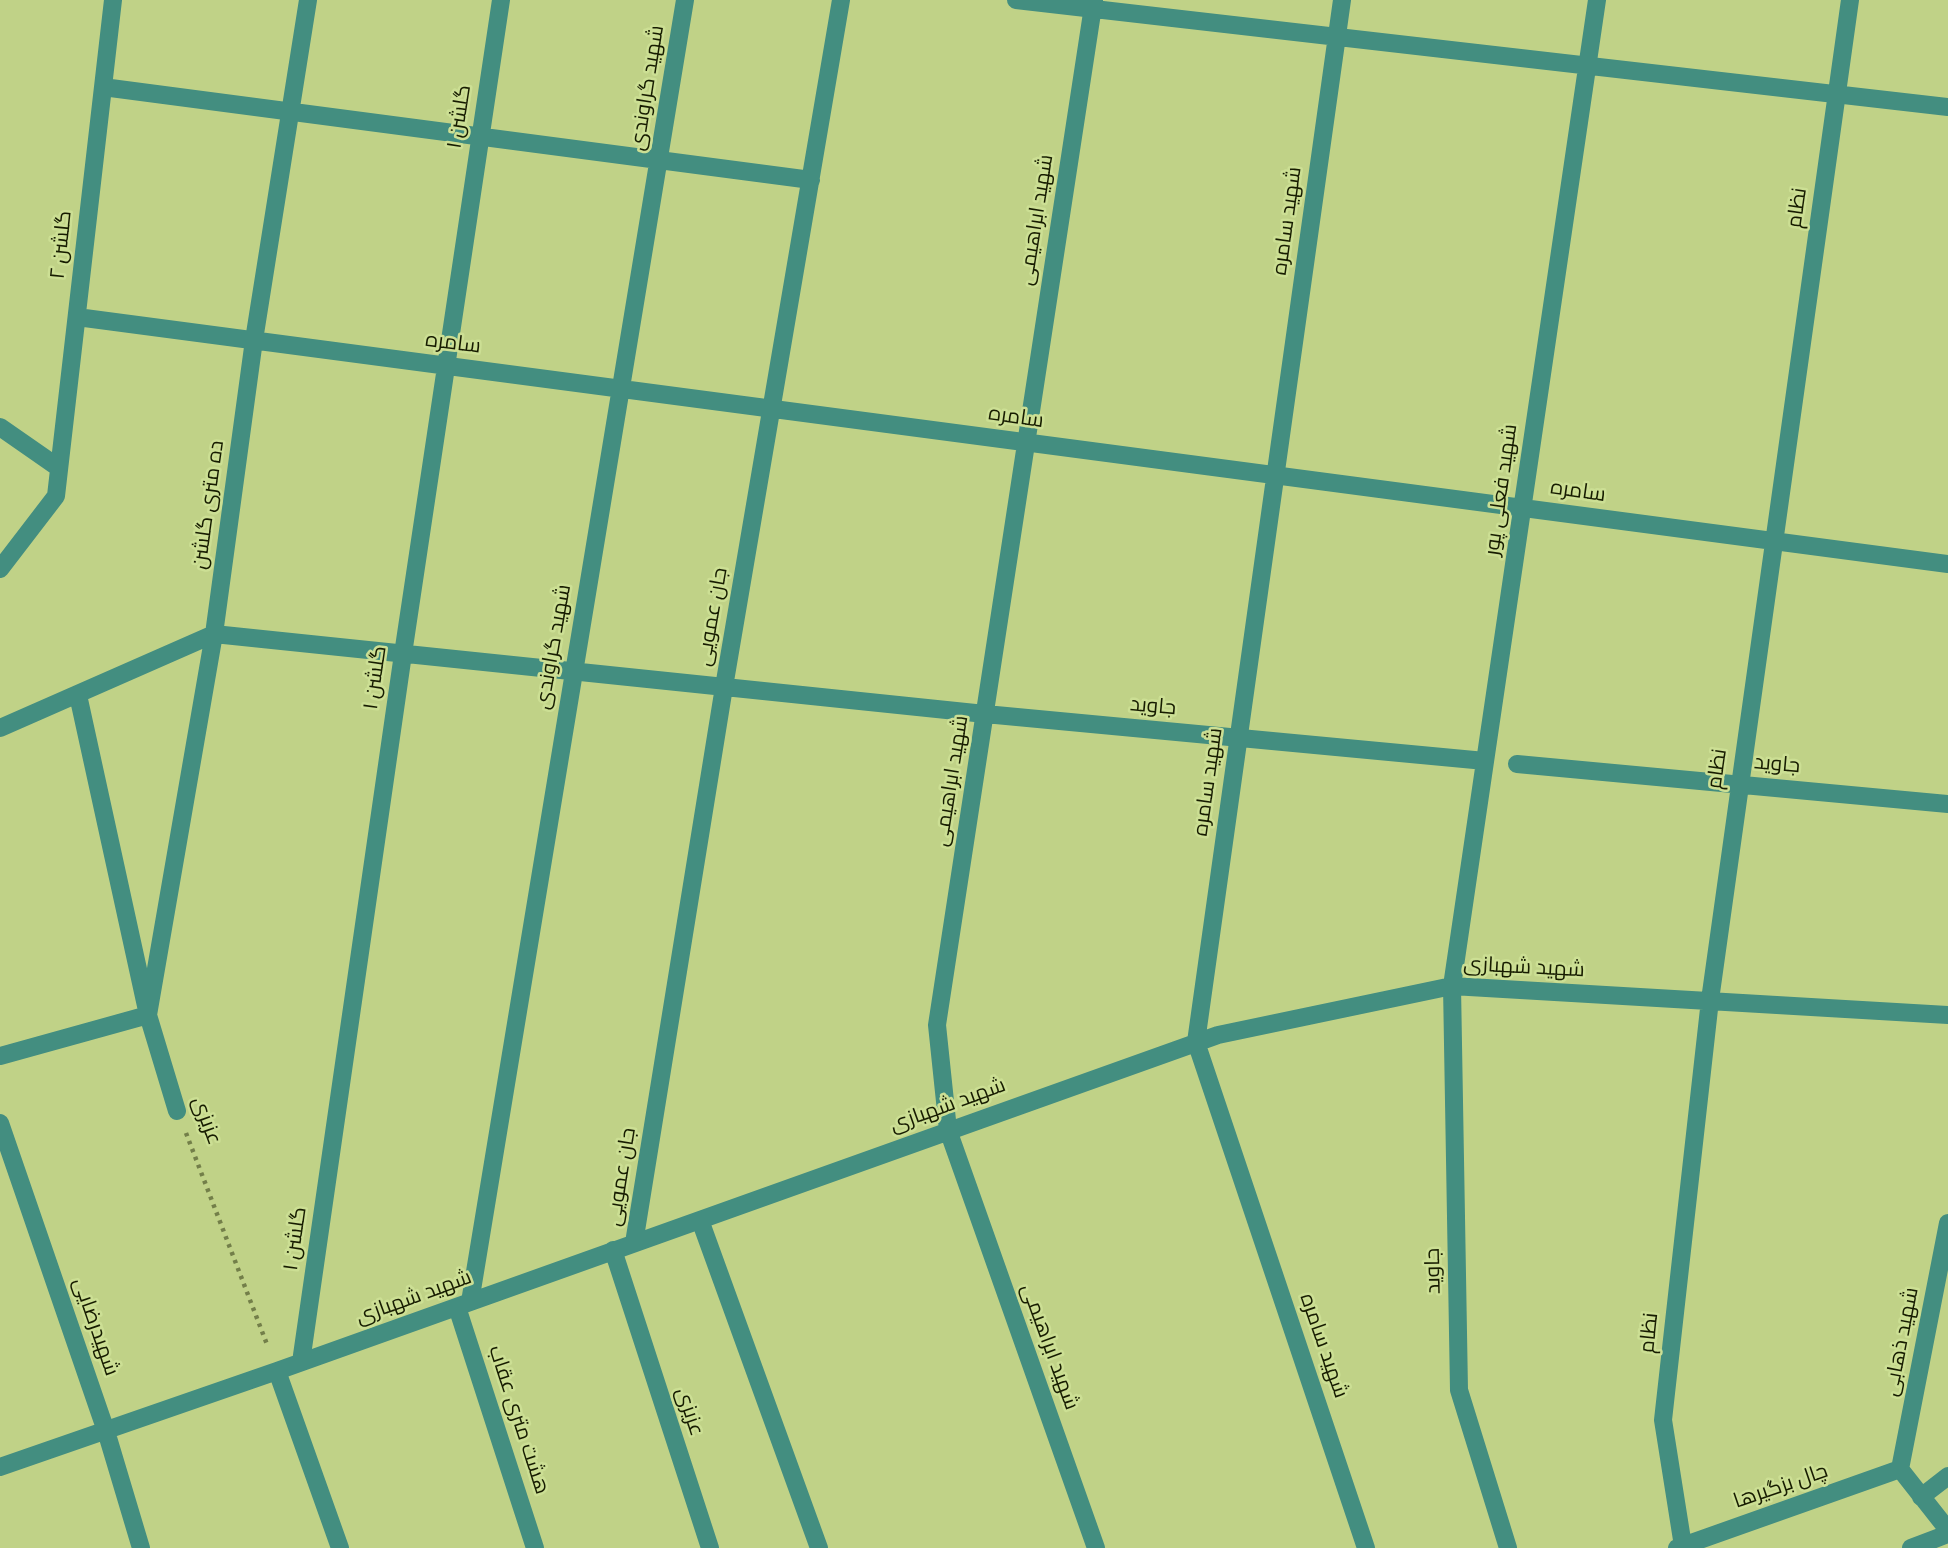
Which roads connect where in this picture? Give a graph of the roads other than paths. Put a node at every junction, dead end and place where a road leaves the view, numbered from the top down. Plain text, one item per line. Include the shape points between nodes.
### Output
1 (114, 0) edge
2 (308, 0) edge
3 (501, 0) edge
4 (685, 0) edge
5 (841, 0) edge
6 (1016, 0) edge
7 (1342, 0) edge
8 (1597, 0) edge
9 (1850, 0) edge
10 (1093, 5) edge
11 (1337, 37) junction
12 (1588, 65) junction
13 (103, 88) junction
14 (1836, 94) junction
15 (1948, 107) edge
16 (290, 112) junction
17 (480, 137) junction
18 (659, 160) junction
19 (811, 180) junction
20 (77, 317) junction
21 (254, 340) junction
22 (446, 366) junction
23 (621, 388) junction
24 (773, 409) junction
25 (0, 427) edge
26 (1026, 443) junction
27 (60, 468) junction
28 (1276, 475) junction
29 (1522, 508) junction
30 (1774, 541) junction
31 (1948, 564) edge
32 (0, 569) edge
33 (214, 634) junction
34 (403, 654) junction
35 (573, 671) junction
36 (724, 687) junction
37 (78, 695) junction
38 (985, 715) junction
39 (0, 728) edge
40 (1238, 738) junction
41 (1485, 761) junction
42 (1517, 764) dead end
43 (1739, 784) junction
44 (1948, 804) edge
45 (1452, 986) junction
46 (1710, 1000) junction
47 (148, 1015) junction
48 (1948, 1015) edge
49 (1196, 1042) junction
50 (0, 1056) edge
51 (177, 1111) road end
52 (0, 1123) edge
53 (948, 1130) junction
54 (700, 1220) junction
55 (1948, 1223) edge
56 (634, 1243) junction
57 (613, 1250) junction
58 (463, 1304) junction
59 (301, 1362) junction
60 (276, 1371) junction
61 (106, 1430) junction
62 (0, 1467) edge
63 (1900, 1469) junction
64 (1948, 1476) edge
65 (1921, 1497) junction
66 (1948, 1532) edge
67 (1680, 1547) edge
68 (141, 1548) edge
69 (340, 1548) edge
70 (535, 1548) edge
71 (710, 1548) edge
72 (819, 1548) edge
73 (1096, 1548) edge
74 (1366, 1548) edge
75 (1508, 1548) edge
76 (1911, 1548) edge

1 - 13 street, گلشن ۲
2 - 16 street, ده متری گلشن
3 - 17 street, گلشن ۱
4 - 18 street, شهید گراوندی
5 - 19 street, جان عمویی
6 - 10 street
7 - 11 street, شهید سامره
8 - 12 street, شهید فعلی پور
9 - 14 street, نظام
10 - 11 street
10 - 26 street, شهید ابراهیمی
11 - 12 street
11 - 28 street, شهید سامره
12 - 14 street
12 - 29 street, شهید فعلی پور
13 - 16 street
13 - 20 street, گلشن ۲
14 - 15 street
14 - 30 street, نظام
16 - 17 street
16 - 21 street, ده متری گلشن
17 - 18 street
17 - 22 street, گلشن ۱
18 - 19 street
18 - 23 street, شهید گراوندی
19 - 24 street, جان عمویی
20 - 21 street, سامره
20 - 27 street, گلشن ۲
21 - 22 street, سامره
21 - 33 street, ده متری گلشن
22 - 23 street, سامره
22 - 34 street, گلشن ۱
23 - 24 street, سامره
23 - 35 street, شهید گراوندی
24 - 26 street, سامره
24 - 36 street, جان عمویی
25 - 27 street
26 - 28 street, سامره
26 - 38 street, شهید ابراهیمی
27 - 32 street, گلشن ۲ via 56,496
28 - 29 street, سامره
28 - 40 street, شهید سامره
29 - 30 street, سامره
29 - 41 street, شهید فعلی پور
30 - 31 street, سامره
30 - 43 street, نظام
33 - 34 street, جاوید
33 - 37 street
33 - 47 street, ده متری گلشن
34 - 35 street, جاوید
34 - 59 street, گلشن ۱
35 - 36 street, جاوید
35 - 58 street, شهید گراوندی
36 - 38 street, جاوید
36 - 56 street, جان عمویی
37 - 39 street
37 - 47 street, عزیزی
38 - 40 street, جاوید
38 - 53 street, شهید ابراهیمی via 937,1025
40 - 41 street, جاوید
40 - 49 street, شهید سامره
41 - 45 street, شهید فعلی پور
42 - 43 street, جاوید
43 - 44 street, جاوید
43 - 46 street, نظام
45 - 46 street, شهید شهبازی
45 - 49 street, شهید شهبازی
45 - 75 street, جاوید via 1459,1390
46 - 48 street, شهید شهبازی
46 - 67 street, نظام via 1663,1420
47 - 50 street
47 - 51 street, عزیزی
49 - 53 street, شهید شهبازی
49 - 74 street, شهید سامره
52 - 61 street, شهیدرضایی
53 - 54 street, شهید شهبازی
53 - 73 street, شهید ابراهیمی
54 - 56 street, شهید شهبازی
54 - 72 street
55 - 63 street, شهید ذهابی
56 - 57 street, شهید شهبازی
57 - 58 street, شهید شهبازی
57 - 71 street, عزیزی
58 - 59 street, شهید شهبازی
58 - 70 street, هشت متری عقاب
59 - 60 street, شهید شهبازی
60 - 61 street, شهید شهبازی
60 - 69 street
61 - 62 street, شهید شهبازی
61 - 68 street, شهیدرضایی
63 - 65 street
63 - 67 street, چال بزگیرها
64 - 65 street
65 - 66 street
66 - 76 street

